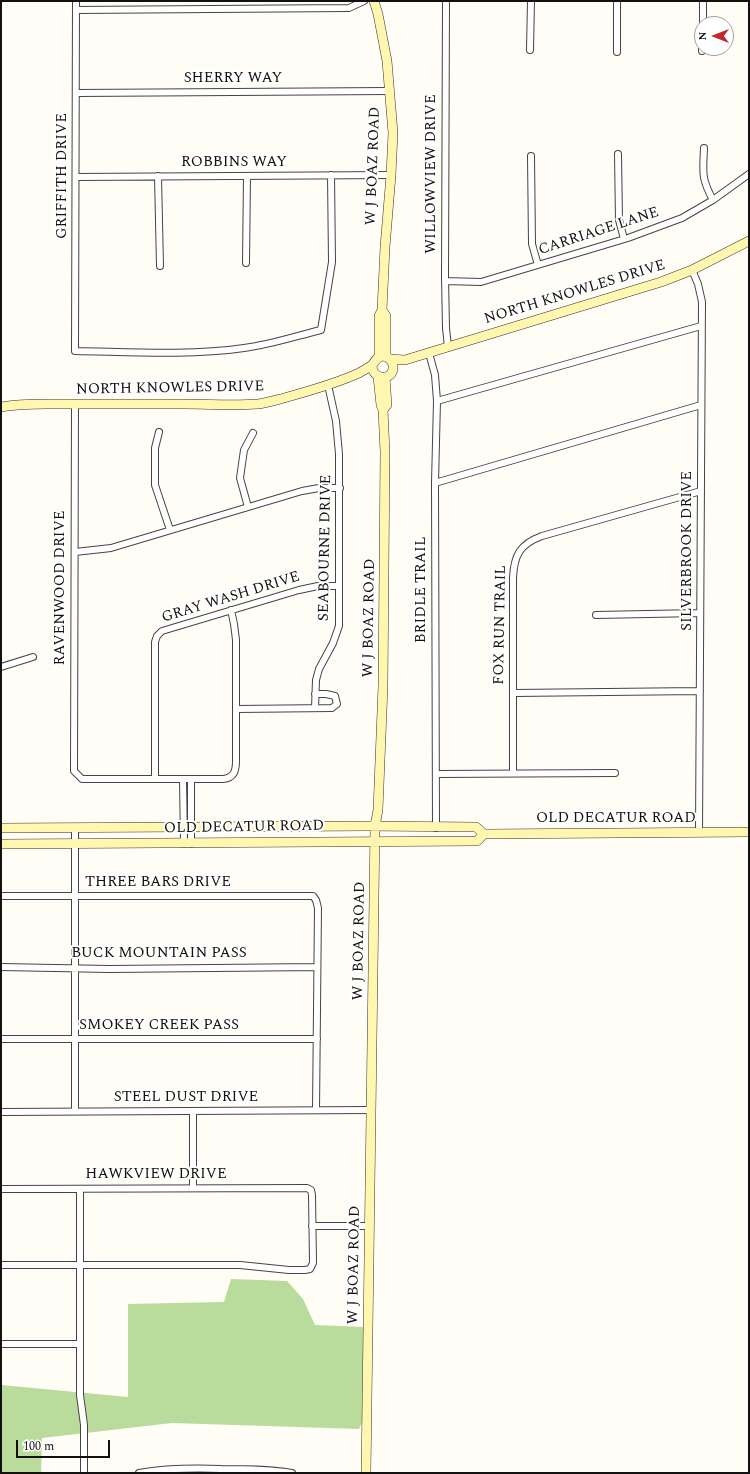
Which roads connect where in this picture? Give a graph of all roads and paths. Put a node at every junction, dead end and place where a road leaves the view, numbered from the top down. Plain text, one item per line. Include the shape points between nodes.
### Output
1 (76, 1) edge
2 (364, 1) edge
3 (374, 1) edge
4 (446, 1) edge
5 (531, 1) edge
6 (617, 1) edge
7 (703, 1) edge
8 (76, 10) junction
9 (703, 16) edge
10 (530, 50) dead end
11 (617, 52) dead end
12 (390, 91) junction
13 (76, 93) junction
14 (704, 148) dead end
15 (618, 154) dead end
16 (532, 156) dead end
17 (391, 174) junction
18 (749, 174) edge
19 (331, 175) junction
20 (158, 176) junction
21 (247, 176) junction
22 (76, 177) junction
23 (713, 200) junction
24 (624, 239) junction
25 (749, 241) edge
26 (246, 263) dead end
27 (538, 265) junction
28 (160, 266) dead end
29 (692, 270) junction
30 (445, 281) junction
31 (702, 326) junction
32 (448, 347) junction
33 (429, 353) junction
34 (385, 358) junction
35 (405, 360) junction
36 (372, 365) junction
37 (392, 371) junction
38 (359, 373) junction
39 (380, 376) junction
40 (328, 385) junction
41 (437, 401) junction
42 (75, 404) junction
43 (701, 405) junction
44 (1, 406) edge
45 (159, 432) dead end
46 (253, 433) dead end
47 (436, 483) junction
48 (340, 488) junction
49 (701, 491) junction
50 (248, 507) junction
51 (170, 530) junction
52 (75, 552) junction
53 (339, 586) junction
54 (231, 610) junction
55 (700, 614) junction
56 (596, 615) dead end
57 (33, 657) dead end
58 (1, 667) edge
59 (700, 691) junction
60 (513, 693) junction
61 (315, 694) junction
62 (315, 708) junction
63 (236, 709) junction
64 (514, 773) junction
65 (615, 773) dead end
66 (436, 774) junction
67 (155, 779) junction
68 (183, 779) junction
69 (191, 779) junction
70 (375, 826) junction
71 (75, 827) junction
72 (187, 827) junction
73 (1, 828) edge
74 (436, 828) junction
75 (749, 832) edge
76 (699, 833) junction
77 (484, 834) junction
78 (375, 841) junction
79 (1, 844) edge
80 (75, 844) junction
81 (187, 844) junction
82 (1, 896) edge
83 (75, 896) junction
84 (1, 967) edge
85 (317, 967) junction
86 (75, 968) junction
87 (1, 1039) edge
88 (75, 1039) junction
89 (316, 1039) junction
90 (316, 1110) junction
91 (371, 1110) junction
92 (75, 1111) junction
93 (193, 1111) junction
94 (1, 1112) edge
95 (193, 1188) junction
96 (1, 1189) edge
97 (80, 1189) junction
98 (312, 1226) junction
99 (370, 1226) junction
100 (1, 1265) edge
101 (80, 1265) junction
102 (1, 1344) edge
103 (80, 1344) junction
104 (237, 1471) edge
105 (84, 1473) edge
106 (139, 1473) edge
107 (292, 1473) edge
108 (366, 1473) edge

1 - 8 street, GRIFFITH DRIVE
2 - 8 street via 349,8
3 - 12 main road, W J BOAZ ROAD via 383,37
4 - 30 street, WILLOWVIEW DRIVE
5 - 10 street
6 - 11 street
7 - 9 street
8 - 13 street, GRIFFITH DRIVE
12 - 13 street, SHERRY WAY
12 - 17 main road, W J BOAZ ROAD via 393,133
13 - 22 street, GRIFFITH DRIVE
14 - 23 street via 702,176
15 - 24 street via 619,220
16 - 27 street via 532,244
17 - 19 street, ROBBINS WAY
17 - 34 main road, W J BOAZ ROAD via 382,310 379,316
18 - 23 street, CARRIAGE LANE
19 - 21 street, ROBBINS WAY
19 - 22 street, GRIFFITH DRIVE via 332,262 321,330 246,348 159,353 75,351
20 - 21 street, ROBBINS WAY
20 - 22 street, ROBBINS WAY
20 - 28 street
21 - 26 street
23 - 24 street, CARRIAGE LANE via 682,218
24 - 27 street, CARRIAGE LANE
25 - 29 main road, NORTH KNOWLES DRIVE
27 - 30 street, CARRIAGE LANE via 481,282
29 - 31 street, SILVERBROOK DRIVE via 702,302
29 - 32 main road, NORTH KNOWLES DRIVE via 661,282
30 - 32 street, WILLOWVIEW DRIVE
31 - 41 street
31 - 43 street, SILVERBROOK DRIVE
32 - 33 main road, NORTH KNOWLES DRIVE
33 - 35 main road, NORTH KNOWLES DRIVE
33 - 41 street, BRIDLE TRAIL via 436,375
34 - 35 main road, NORTH KNOWLES DRIVE
34 - 36 main road via 374,361
34 - 37 main road via 393,364
35 - 37 main road, NORTH KNOWLES DRIVE
36 - 38 main road, NORTH KNOWLES DRIVE
36 - 39 main road via 373,372
37 - 39 main road via 388,376
38 - 39 main road, NORTH KNOWLES DRIVE
38 - 40 main road, NORTH KNOWLES DRIVE
39 - 70 main road, W J BOAZ ROAD via 387,406 383,410 383,686 378,810
40 - 42 main road, NORTH KNOWLES DRIVE via 259,404
40 - 48 street, SEABOURNE DRIVE via 338,438
41 - 47 street, BRIDLE TRAIL
42 - 44 main road, NORTH KNOWLES DRIVE
42 - 52 street, RAVENWOOD DRIVE
43 - 47 street
43 - 49 street, SILVERBROOK DRIVE
45 - 51 street via 155,448 156,485
46 - 50 street via 244,450 240,478
47 - 66 street, BRIDLE TRAIL
48 - 50 street via 302,491
48 - 53 street, SEABOURNE DRIVE
49 - 55 street, SILVERBROOK DRIVE
49 - 60 street, FOX RUN TRAIL via 542,536 533,539 520,550 513,578
50 - 51 street
51 - 52 street via 111,548
52 - 67 street, RAVENWOOD DRIVE via 74,771 82,779
53 - 54 street, GRAY WASH DRIVE via 307,588
53 - 61 street, SEABOURNE DRIVE via 338,626 333,643 319,669
54 - 63 street via 236,636
54 - 67 street, GRAY WASH DRIVE via 162,631 157,636
55 - 56 street
55 - 59 street, SILVERBROOK DRIVE
57 - 58 street
59 - 60 street
59 - 76 street, SILVERBROOK DRIVE
60 - 64 street, FOX RUN TRAIL
61 - 62 street, SEABOURNE DRIVE
61 - 62 street via 335,696 337,704 332,708
62 - 63 street
63 - 69 street via 236,768 232,776 223,779
64 - 65 street
64 - 66 street
66 - 74 street, BRIDLE TRAIL
67 - 68 street
68 - 69 street
68 - 72 street
69 - 72 street
70 - 72 main road, OLD DECATUR ROAD
70 - 74 main road, OLD DECATUR ROAD
70 - 78 main road, W J BOAZ ROAD
71 - 72 main road, OLD DECATUR ROAD
71 - 73 main road, OLD DECATUR ROAD
71 - 80 street
72 - 81 street
74 - 77 main road, OLD DECATUR ROAD via 476,827
75 - 76 main road, OLD DECATUR ROAD
76 - 77 main road, OLD DECATUR ROAD
77 - 78 main road, OLD DECATUR ROAD via 477,841
78 - 81 main road, OLD DECATUR ROAD
78 - 91 main road, W J BOAZ ROAD
79 - 80 main road, OLD DECATUR ROAD
80 - 81 main road, OLD DECATUR ROAD
80 - 83 street
82 - 83 street, THREE BARS DRIVE
83 - 85 street, THREE BARS DRIVE via 309,896 315,898 318,908
83 - 86 street
84 - 86 street, BUCK MOUNTAIN PASS
85 - 86 street, BUCK MOUNTAIN PASS
85 - 89 street
86 - 88 street
87 - 88 street, SMOKEY CREEK PASS
88 - 89 street, SMOKEY CREEK PASS
88 - 92 street
89 - 90 street
90 - 91 street, STEEL DUST DRIVE
90 - 93 street, STEEL DUST DRIVE
91 - 99 main road, W J BOAZ ROAD
92 - 93 street, STEEL DUST DRIVE
92 - 94 street, STEEL DUST DRIVE
93 - 95 street
95 - 97 street, HAWKVIEW DRIVE
95 - 98 street, HAWKVIEW DRIVE via 307,1188 311,1190 312,1195
96 - 97 street, HAWKVIEW DRIVE
97 - 101 street
98 - 99 street
98 - 101 street via 313,1263 305,1270 240,1265
99 - 108 main road, W J BOAZ ROAD
100 - 101 street
101 - 103 street
102 - 103 street
103 - 105 street
104 - 106 street via 166,1468
104 - 107 street via 274,1470

